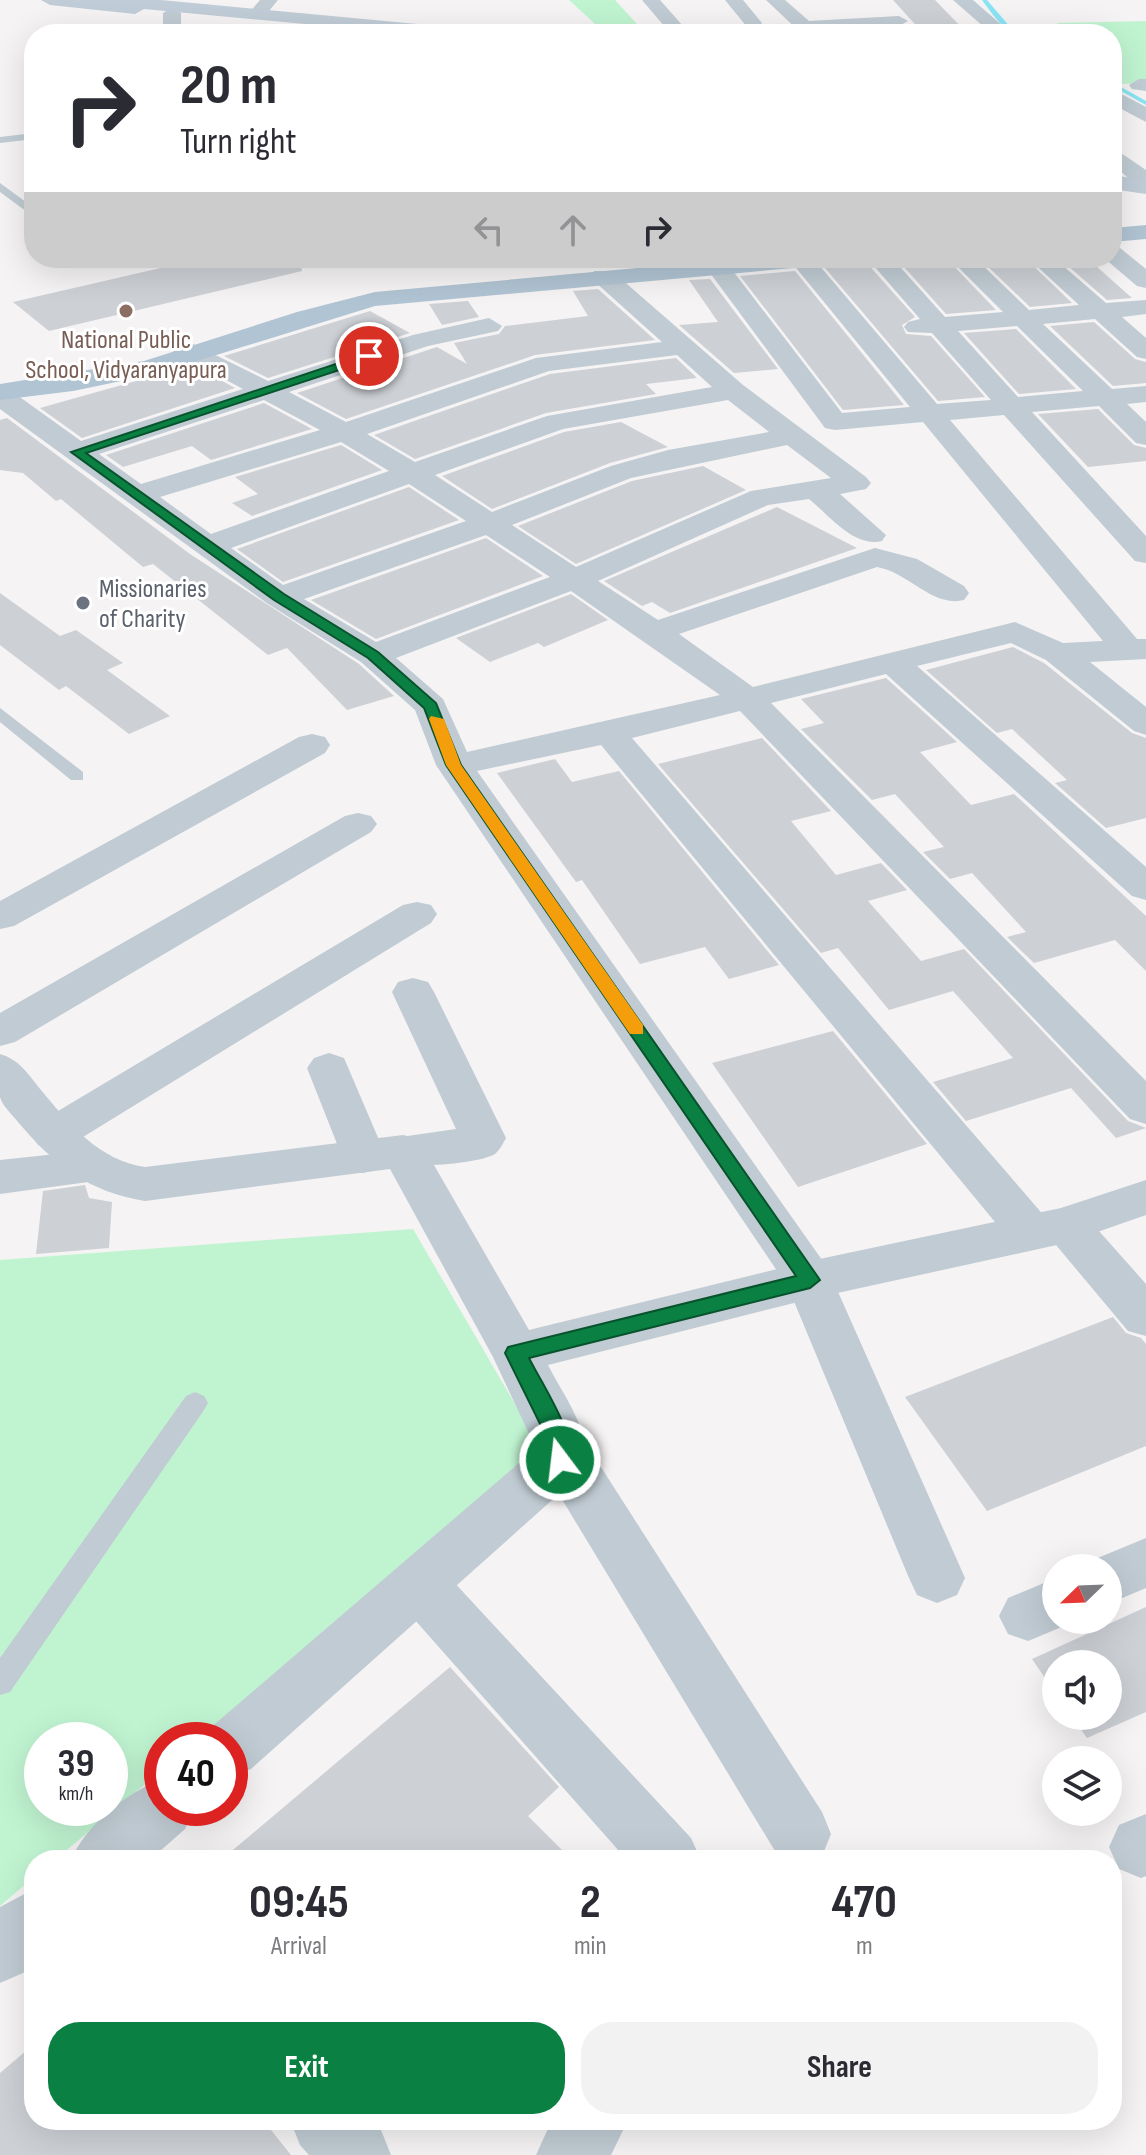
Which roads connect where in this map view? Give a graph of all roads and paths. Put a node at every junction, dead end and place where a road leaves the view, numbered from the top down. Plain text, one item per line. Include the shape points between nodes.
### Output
1 (50, 0) edge
2 (105, 0) edge
3 (651, 0) edge
4 (734, 0) edge
5 (876, 0) edge
6 (962, 0) edge
7 (778, 3) edge
8 (808, 4) dead end
9 (182, 7) edge
10 (257, 16) edge
11 (753, 23) dead end
12 (301, 24) edge
13 (352, 24) edge
14 (672, 24) edge
15 (801, 24) edge
16 (905, 24) edge
17 (991, 24) edge
18 (1122, 101) edge
19 (1146, 116) edge
20 (24, 137) edge
21 (0, 140) edge
22 (1122, 162) edge
23 (1122, 176) edge
24 (1144, 181) edge
25 (1122, 182) edge
26 (0, 186) edge
27 (24, 206) edge
28 (1146, 226) edge
29 (1122, 228) edge
30 (1146, 232) edge
31 (1122, 234) edge
32 (1122, 261) edge
33 (633, 268) edge
34 (662, 268) edge
35 (719, 268) edge
36 (817, 268) edge
37 (888, 268) edge
38 (971, 268) edge
39 (1051, 268) edge
40 (603, 276) junction
41 (1146, 281) edge
42 (1146, 307) edge
43 (1100, 311) junction
44 (1020, 318) junction
45 (938, 325) junction
46 (489, 326) dead end
47 (863, 332) junction
48 (680, 347) junction
49 (188, 351) junction
50 (1146, 351) edge
51 (0, 379) edge
52 (263, 390) junction
53 (733, 391) junction
54 (0, 394) edge
55 (1146, 394) edge
56 (1105, 398) junction
57 (1011, 406) junction
58 (930, 414) junction
59 (344, 432) junction
60 (791, 436) junction
61 (1146, 437) edge
62 (852, 451) junction
63 (77, 452) junction
64 (414, 474) junction
65 (814, 488) junction
66 (139, 494) junction
67 (490, 523) junction
68 (871, 535) dead end
69 (209, 545) junction
70 (1146, 554) edge
71 (575, 579) junction
72 (953, 593) dead end
73 (279, 597) junction
74 (654, 632) junction
75 (1138, 650) edge
76 (1058, 653) junction
77 (373, 655) junction
78 (892, 662) junction
79 (749, 700) junction
80 (0, 713) edge
81 (1146, 724) edge
82 (609, 733) junction
83 (312, 745) dead end
84 (454, 765) junction
85 (77, 776) dead end
86 (358, 824) dead end
87 (1146, 888) edge
88 (417, 914) dead end
89 (0, 917) edge
90 (413, 992) dead end
91 (0, 1032) edge
92 (329, 1068) dead end
93 (0, 1069) edge
94 (1146, 1108) edge
95 (54, 1134) junction
96 (383, 1154) junction
97 (94, 1167) junction
98 (0, 1177) edge
99 (1146, 1197) edge
100 (1048, 1228) junction
101 (810, 1280) junction
102 (1146, 1317) edge
103 (516, 1353) junction
104 (195, 1403) dead end
105 (562, 1452) junction
106 (1146, 1562) edge
107 (1122, 1573) edge
108 (937, 1578) dead end
109 (419, 1584) junction
110 (0, 1682) edge
111 (248, 1733) edge
112 (144, 1824) edge
113 (800, 1834) dead end
114 (115, 1850) edge
115 (660, 1850) edge
116 (24, 1930) edge
117 (0, 1950) edge
118 (334, 2130) edge
119 (587, 2130) edge
120 (356, 2155) edge
121 (571, 2155) edge

1 - 9 main road
2 - 9 main road
3 - 14 street
4 - 11 street
5 - 16 street
6 - 17 street
7 - 8 street
7 - 15 street
9 - 10 main road
10 - 12 main road
10 - 13 main road
18 - 19 street
20 - 21 lane
22 - 24 street
23 - 24 main road
24 - 25 main road
26 - 27 lane
28 - 29 main road
30 - 31 main road
32 - 41 street
33 - 49 main road via 356,292
34 - 40 main road
35 - 62 street
36 - 47 street
37 - 45 street
38 - 44 street
39 - 43 street
40 - 48 street
40 - 49 main road via 375,299
42 - 43 street
43 - 44 street
43 - 50 street
44 - 45 street
44 - 56 street
45 - 47 street
45 - 57 street
46 - 52 street via 422,340
47 - 58 street
48 - 53 street
48 - 59 street via 545,364
49 - 51 main road via 90,372
49 - 52 street
49 - 54 main road via 91,382
52 - 59 street
52 - 63 street
53 - 60 street
53 - 64 street via 557,422
54 - 63 street
55 - 56 street
56 - 57 street
56 - 61 street
57 - 58 street
57 - 70 street
58 - 62 street
58 - 75 street
59 - 64 street
59 - 66 street
60 - 62 street
60 - 67 street via 621,472
62 - 65 street
63 - 66 street
64 - 67 street
64 - 69 street
65 - 68 street
65 - 71 street via 761,497
66 - 69 street
67 - 71 street
67 - 73 street
69 - 73 street
71 - 74 street
71 - 77 street
72 - 74 street via 889,558 875,557
73 - 77 street
74 - 79 street
75 - 76 street
76 - 78 street via 1015,632
76 - 81 street
77 - 84 street via 431,706
78 - 79 street
78 - 87 street
79 - 82 street
79 - 94 street
80 - 85 lane
82 - 84 street
82 - 100 street
83 - 89 street
84 - 101 street
86 - 91 street
88 - 95 street
90 - 96 street via 483,1138 478,1143
92 - 96 street
93 - 95 street
95 - 97 street
96 - 97 street via 145,1184 119,1181
96 - 103 street
97 - 98 street
99 - 100 street
100 - 101 street
100 - 102 street
101 - 103 street
101 - 108 street
103 - 105 street
104 - 110 lane
105 - 109 street via 560,1460
105 - 113 street
106 - 107 street
109 - 111 street
109 - 115 street
112 - 114 street
116 - 117 street
118 - 120 street
119 - 121 street

